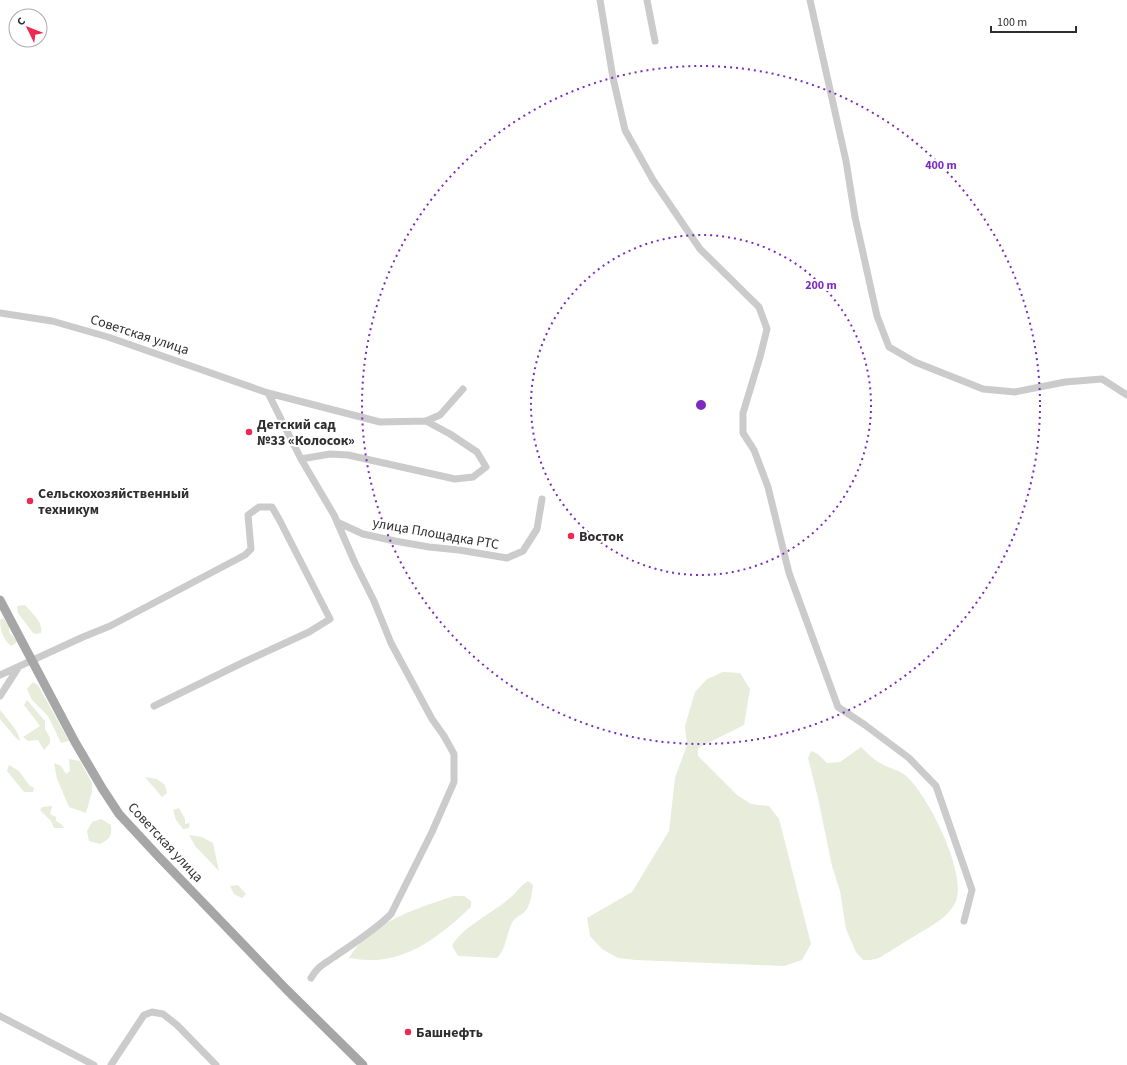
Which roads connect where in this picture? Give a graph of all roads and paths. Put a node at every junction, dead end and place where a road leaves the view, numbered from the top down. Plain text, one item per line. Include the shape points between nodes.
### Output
1 (600, 0) edge
2 (647, 0) edge
3 (810, 0) edge
4 (655, 41) dead end
5 (0, 313) edge
6 (463, 389) dead end
7 (268, 393) junction
8 (1127, 395) edge
9 (426, 421) junction
10 (301, 459) junction
11 (542, 499) dead end
12 (337, 522) junction
13 (0, 600) edge
14 (32, 662) junction
15 (18, 668) junction
16 (0, 675) edge
17 (0, 696) edge
18 (154, 706) dead end
19 (964, 921) dead end
20 (311, 978) dead end
21 (0, 1016) edge
22 (94, 1065) edge
23 (112, 1065) edge
24 (216, 1065) edge
25 (363, 1065) edge

1 - 19 street via 612,78 625,130 653,180 700,249 760,307 767,329 743,413 743,433 754,450 768,486 789,573 838,707 909,758 936,786 972,890
2 - 4 street
3 - 8 street via 877,316 889,347 915,362 983,390 1015,392 1102,378
5 - 7 street, Советская улица via 52,321 101,335
6 - 9 street via 440,415
7 - 9 street via 380,422
7 - 10 street
9 - 10 street via 477,452 486,467 473,477 455,479 348,455 330,454
10 - 12 street
11 - 12 street, улица Площадка РТС via 537,529 523,551 507,558 396,542 363,534
12 - 20 street via 391,643 454,754 454,782 391,914 384,922 317,968
13 - 14 main road, Советская улица
14 - 15 street
14 - 18 street via 110,626 245,555 251,549 248,515 259,507 272,507 330,619 309,632
14 - 25 main road, Советская улица via 75,742 119,814 286,989
15 - 16 street
15 - 17 street
21 - 22 street
23 - 24 street via 144,1014 152,1012 163,1014 177,1025

